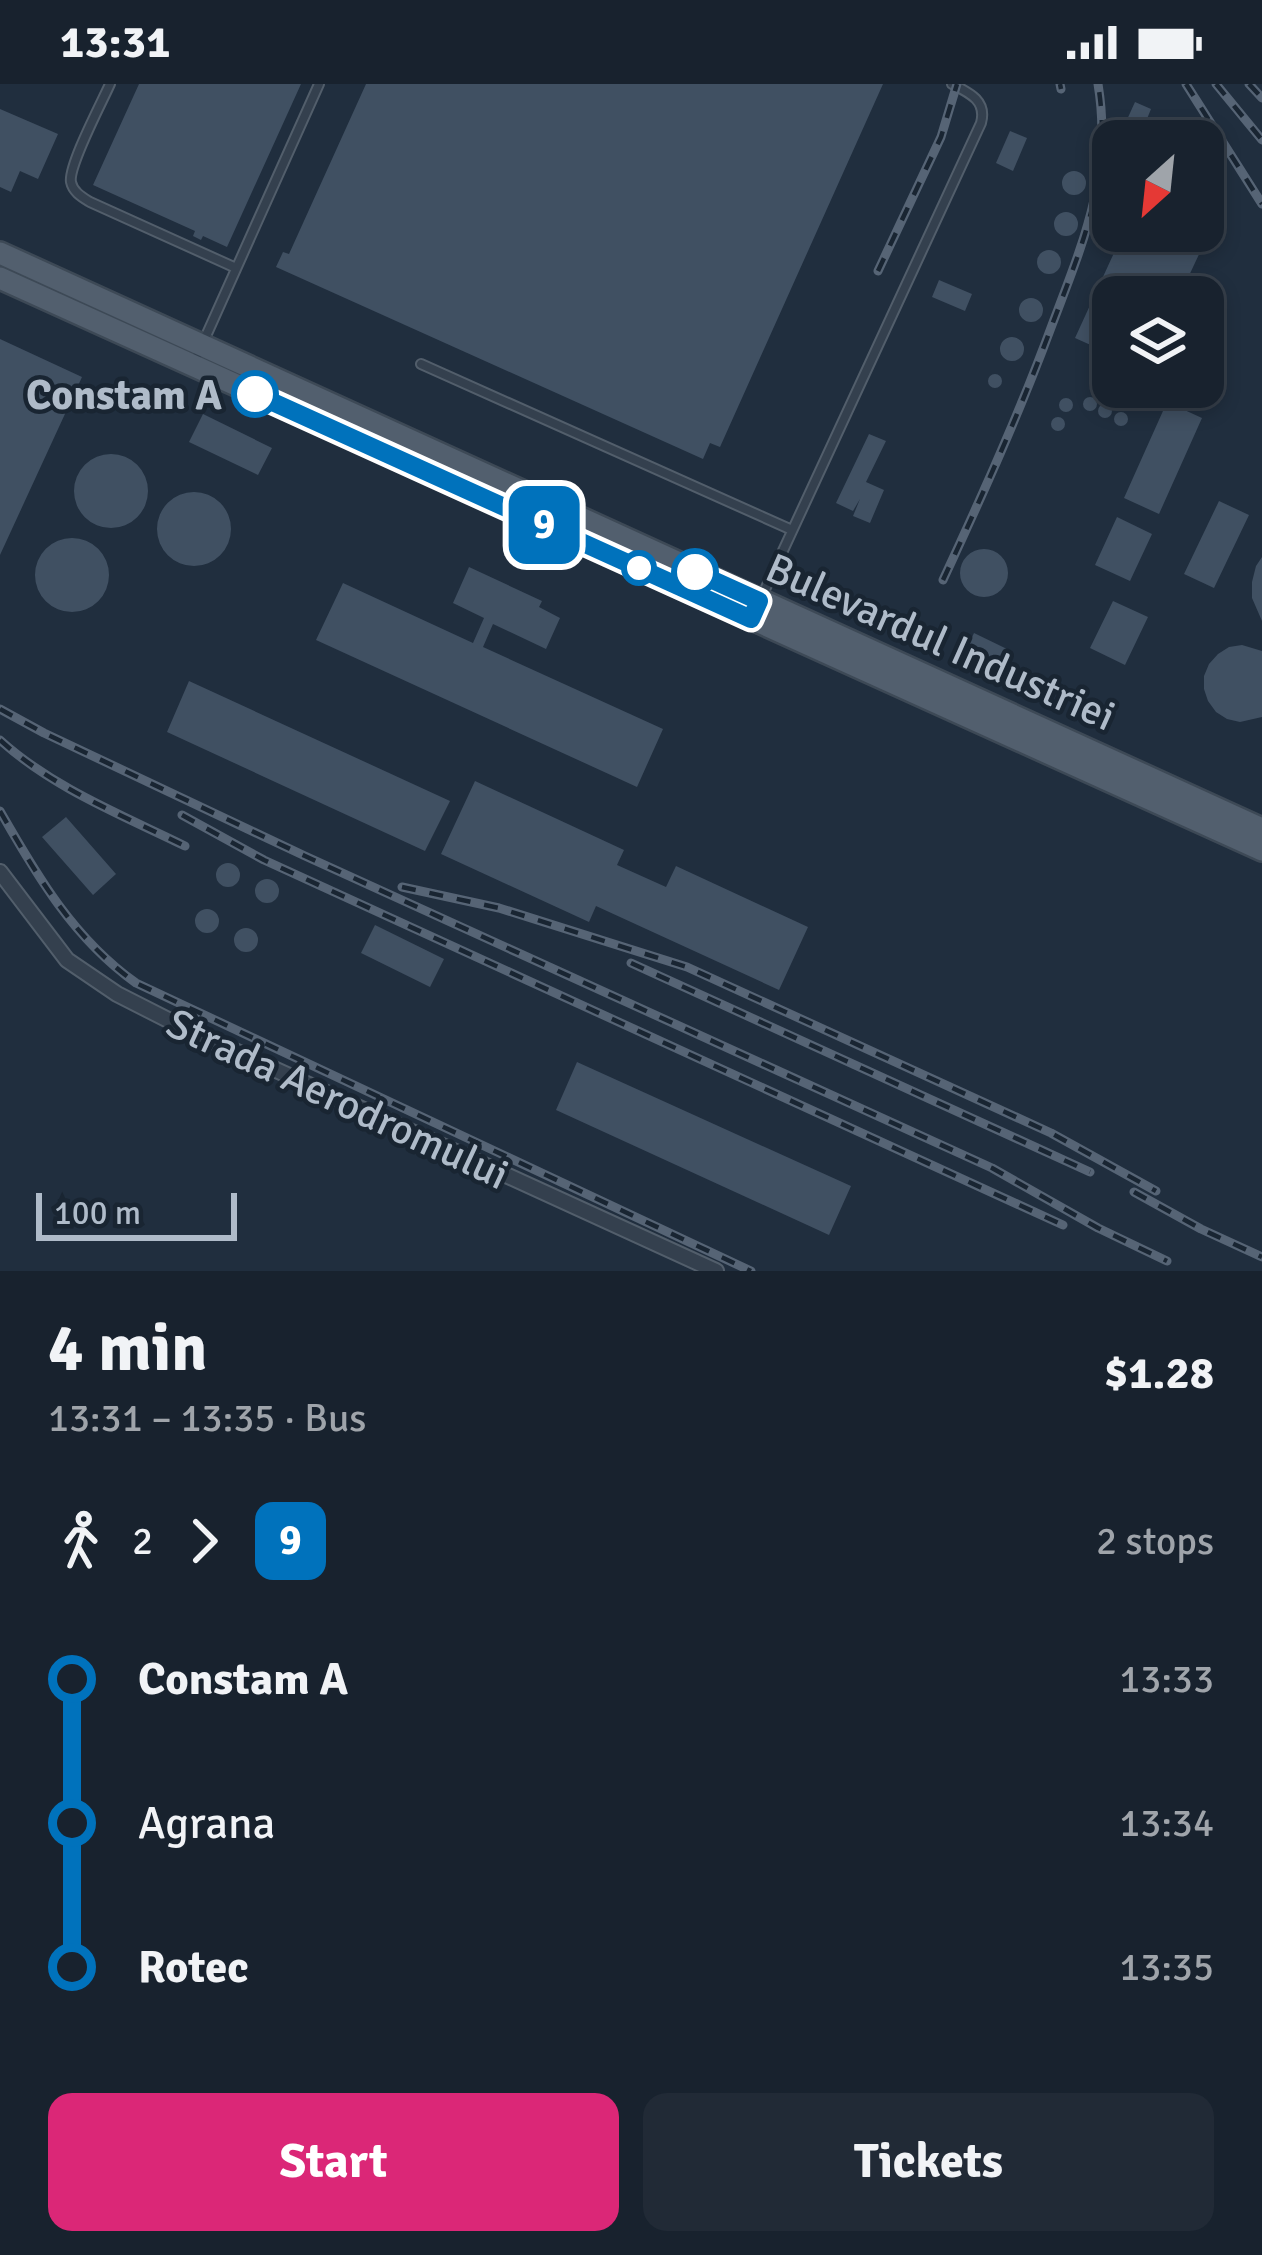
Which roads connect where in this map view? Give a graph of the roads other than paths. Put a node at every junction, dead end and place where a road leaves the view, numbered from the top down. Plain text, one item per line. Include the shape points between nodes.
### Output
1 (110, 84) edge
2 (319, 84) edge
3 (952, 84) edge
4 (0, 253) edge
5 (236, 268) junction
6 (0, 278) edge
7 (197, 356) junction
8 (421, 364) dead end
9 (792, 530) junction
10 (755, 610) junction
11 (1262, 829) edge
12 (1262, 850) edge
13 (0, 872) edge
14 (716, 1271) edge

1 - 5 lane via 73,166 75,190
2 - 5 lane
3 - 9 lane via 977,100 981,124
4 - 7 main road, Bulevardul Industriei
5 - 7 lane
6 - 7 main road, Bulevardul Industriei
7 - 10 main road, Bulevardul Industriei
8 - 9 lane
9 - 10 lane
10 - 11 main road, Bulevardul Industriei
10 - 12 main road, Bulevardul Industriei
13 - 14 street, Strada Aerodromului via 67,960 117,994

